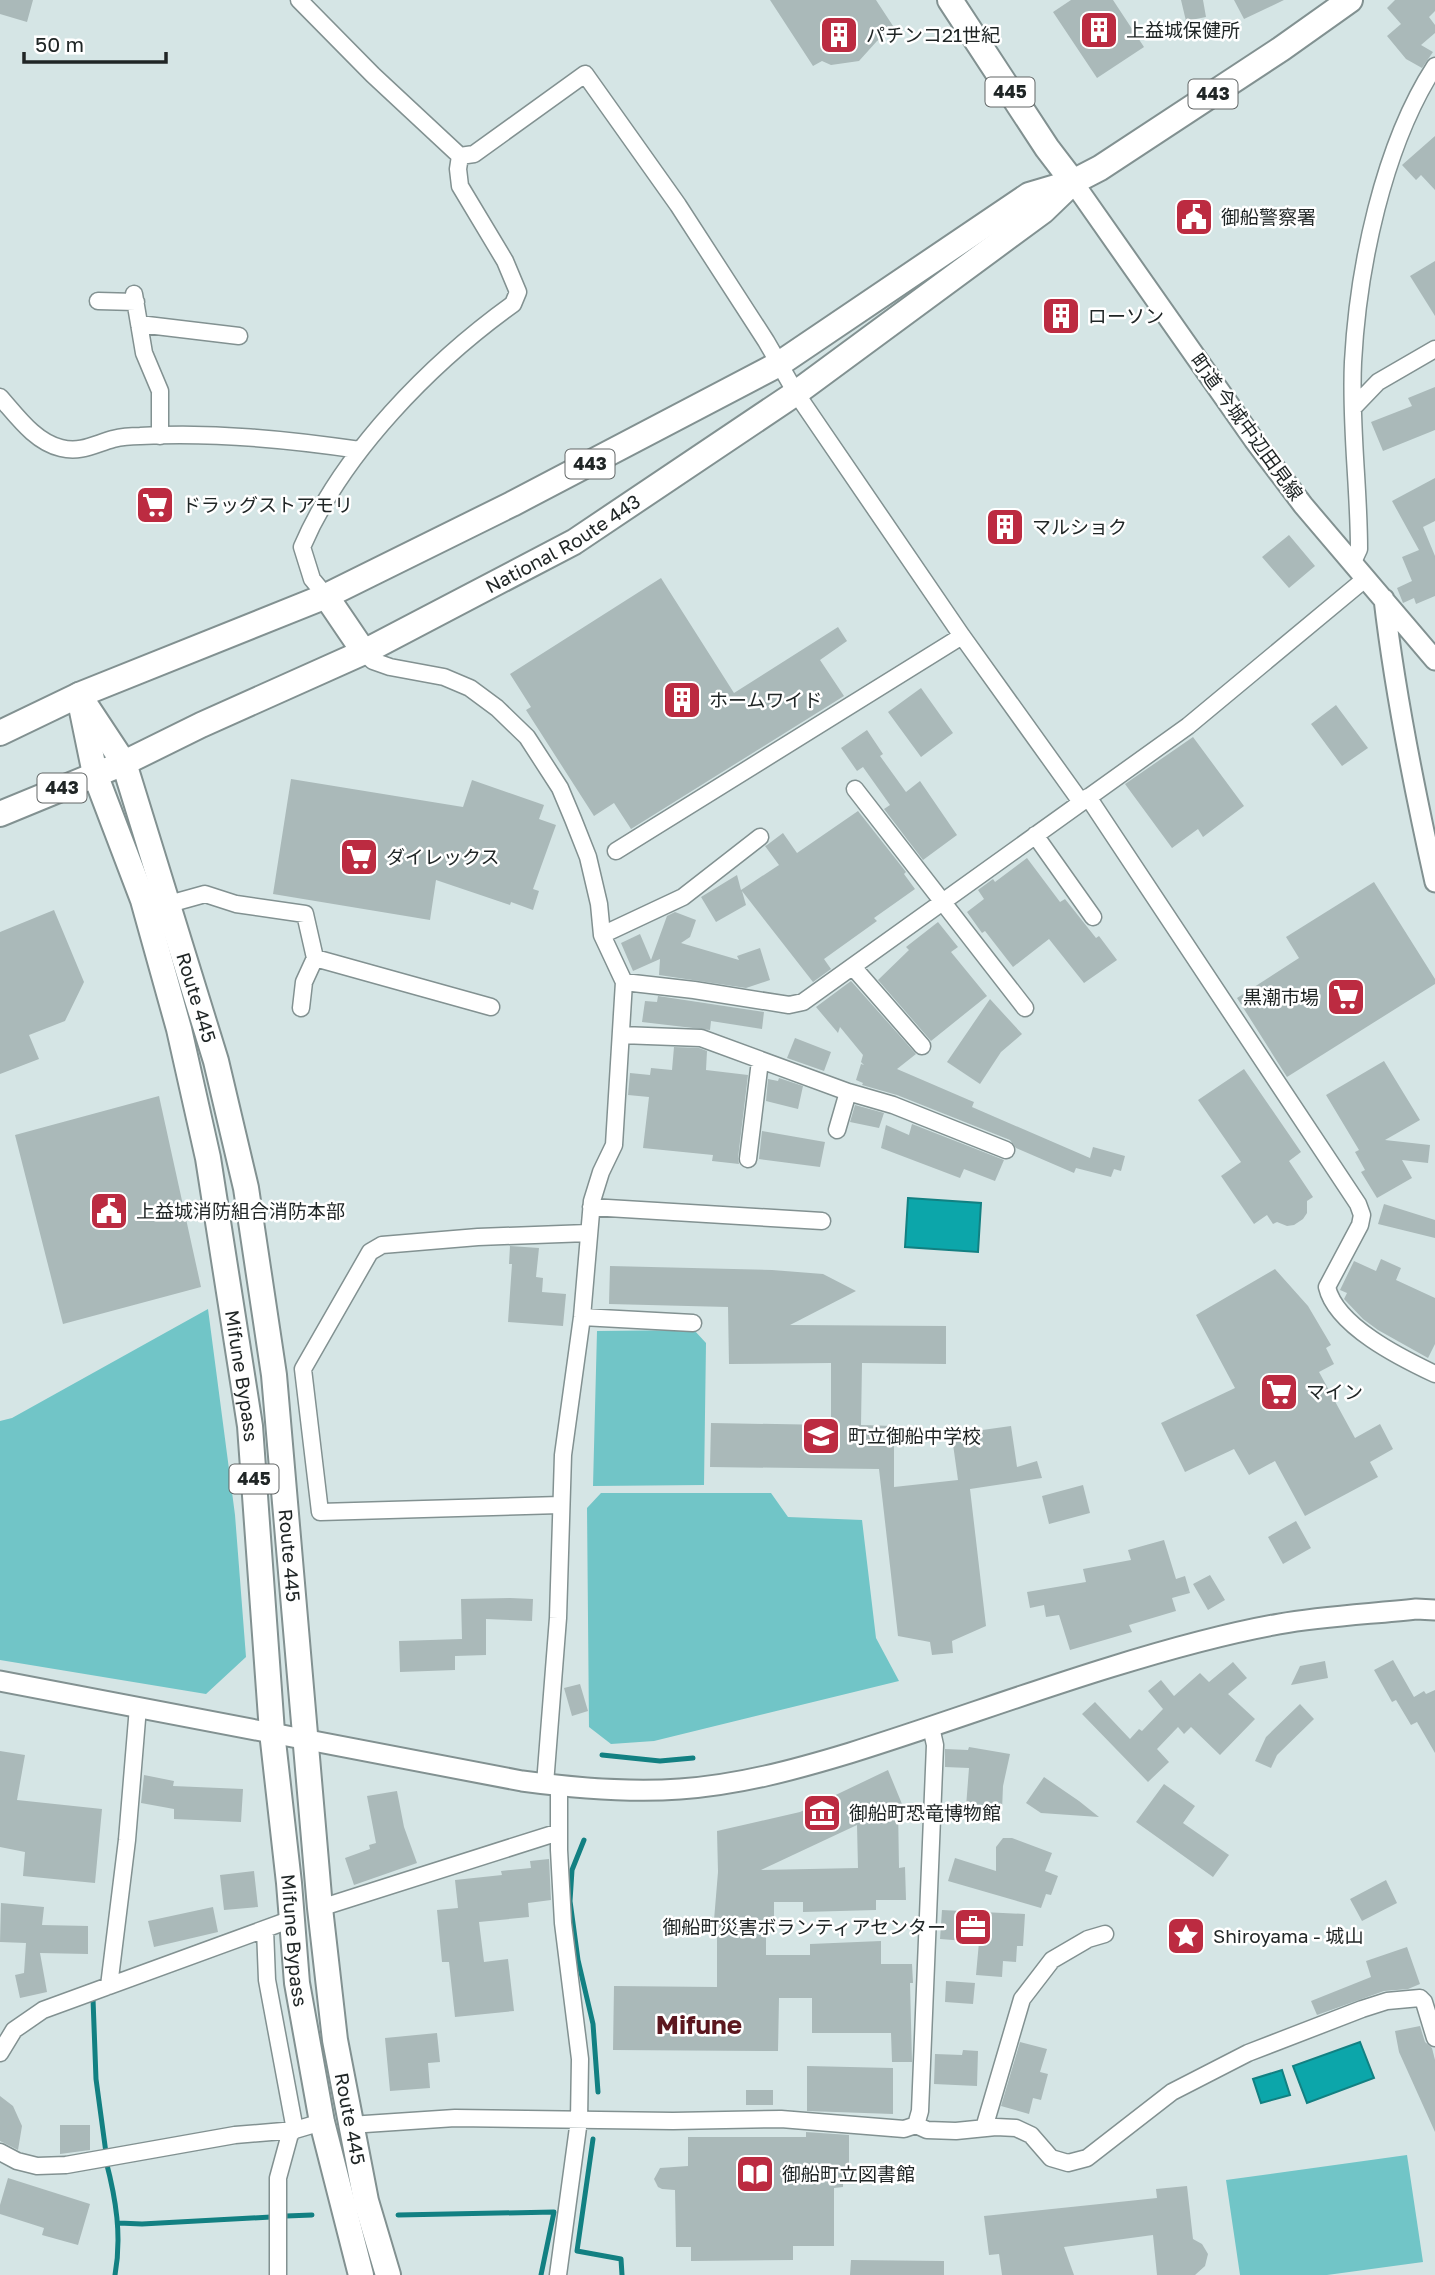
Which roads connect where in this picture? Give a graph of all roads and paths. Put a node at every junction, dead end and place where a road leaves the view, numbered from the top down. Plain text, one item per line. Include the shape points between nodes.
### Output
1 (299, 0) edge
2 (950, 0) edge
3 (1350, 0) edge
4 (1435, 66) edge
5 (460, 156) junction
6 (1073, 183) junction
7 (98, 302) dead end
8 (139, 324) junction
9 (239, 336) dead end
10 (1435, 349) edge
11 (779, 364) junction
12 (796, 393) junction
13 (0, 397) edge
14 (1353, 408) junction
15 (160, 436) junction
16 (360, 450) junction
17 (1352, 564) junction
18 (1366, 579) junction
19 (326, 596) junction
20 (1384, 599) junction
21 (962, 636) junction
22 (364, 652) junction
23 (1435, 660) edge
24 (79, 695) junction
25 (0, 733) edge
26 (124, 763) junction
27 (95, 774) junction
28 (855, 789) dead end
29 (1085, 800) junction
30 (0, 814) edge
31 (1035, 835) junction
32 (760, 837) dead end
33 (616, 851) dead end
34 (1435, 882) edge
35 (943, 902) junction
36 (169, 904) junction
37 (1093, 917) dead end
38 (602, 934) junction
39 (315, 958) junction
40 (853, 967) junction
41 (624, 982) junction
42 (491, 1007) dead end
43 (1025, 1008) dead end
44 (301, 1009) dead end
45 (621, 1035) junction
46 (922, 1046) dead end
47 (760, 1060) junction
48 (848, 1092) junction
49 (837, 1130) dead end
50 (1006, 1150) dead end
51 (747, 1159) dead end
52 (591, 1207) junction
53 (822, 1221) dead end
54 (587, 1233) junction
55 (582, 1318) junction
56 (693, 1323) dead end
57 (303, 1369) junction
58 (1435, 1374) edge
59 (274, 1375) junction
60 (560, 1505) junction
61 (1435, 1610) edge
62 (0, 1681) edge
63 (138, 1707) junction
64 (931, 1727) junction
65 (272, 1732) junction
66 (306, 1739) junction
67 (552, 1785) junction
68 (559, 1832) junction
69 (320, 1908) junction
70 (292, 1919) junction
71 (265, 1929) junction
72 (1105, 1934) dead end
73 (109, 1986) junction
74 (1435, 2038) edge
75 (0, 2053) edge
76 (579, 2120) junction
77 (322, 2122) junction
78 (350, 2125) junction
79 (916, 2125) junction
80 (984, 2128) junction
81 (295, 2130) junction
82 (0, 2152) edge
83 (278, 2275) edge
84 (361, 2275) edge
85 (388, 2275) edge
86 (558, 2275) edge

1 - 5 street
2 - 6 highway, 445
3 - 6 highway, National Route 443 / 443
4 - 14 street via 1404,126 1364,265
5 - 11 street via 474,154 585,74 678,205
5 - 16 street via 460,186 505,261 515,281 517,299 452,354
6 - 11 highway, National Route 443 / 443 via 1029,195
6 - 12 highway, National Route 443 / 443 via 1043,211
6 - 17 street, 町道 今城中辺田見線 via 1254,440
7 - 8 street via 135,298
8 - 9 street
8 - 15 street via 144,354 160,391
10 - 14 street via 1378,382
11 - 12 street
11 - 19 highway, National Route 443 / 443
12 - 21 street
12 - 22 highway, National Route 443 / 443 via 574,542
13 - 15 street via 46,443 63,449 85,450 113,439
14 - 17 street via 1359,550
15 - 16 street via 287,439
16 - 19 street via 302,547 312,579
17 - 18 street, 町道 今城中辺田見線
18 - 20 street, 町道 今城中辺田見線
18 - 29 street via 1188,726
19 - 22 highway
19 - 24 highway, National Route 443 / 443
20 - 23 street, 町道 今城中辺田見線
20 - 34 street
21 - 29 street
21 - 33 street
22 - 26 highway, National Route 443 / 443
22 - 38 street via 390,667 444,677 470,688 527,737 560,788 578,831 591,869
24 - 25 highway, National Route 443 / 443
24 - 26 highway, 445
24 - 27 highway, Mifune Bypass / 445
26 - 27 highway, National Route 443 / 443
26 - 36 highway, Route 445 / 445
27 - 30 highway, National Route 443 / 443
27 - 65 highway, Mifune Bypass / 445 via 143,900 208,1158 250,1426
28 - 35 street
29 - 31 street
29 - 58 street via 1358,1204 1360,1225 1327,1287 1329,1296 1371,1339
31 - 35 street
31 - 37 street
32 - 38 street via 682,897
35 - 40 street
35 - 43 street
36 - 39 street via 205,894 236,904 305,914
36 - 59 highway, Route 445 / 445 via 216,1061 246,1188
38 - 41 street
39 - 42 street
39 - 44 street via 304,982
40 - 41 street via 796,1005
40 - 46 street
41 - 45 street
45 - 47 street via 701,1038
45 - 52 street via 614,1145
47 - 48 street
47 - 51 street
48 - 49 street
48 - 50 street
52 - 53 street
52 - 54 street
54 - 55 street
54 - 57 street via 382,1245 370,1252
55 - 56 street
55 - 60 street
57 - 59 street
57 - 60 street via 320,1511
59 - 66 highway, Route 445 / 445
60 - 67 street
61 - 64 street via 1281,1624 1199,1642
62 - 63 street
63 - 65 street
63 - 73 street
64 - 67 street via 786,1772 733,1783 615,1790
64 - 79 street via 935,1745
65 - 66 street
65 - 70 highway, Mifune Bypass / 445
66 - 67 street
66 - 69 highway, Route 445 / 445
67 - 68 street
68 - 69 street
68 - 76 street via 563,1923 580,2059
69 - 78 highway, Route 445 / 445
70 - 71 street
70 - 77 highway, Mifune Bypass / 445 via 297,1983
71 - 73 street
71 - 81 street via 267,1980
72 - 80 street via 1088,1938 1052,1960 1021,1999
73 - 75 street via 43,2010 14,2030
74 - 80 street via 1420,1998 1362,2009 1248,2053 1172,2092 1087,2158 1068,2163 1051,2158 1031,2135 1016,2128
76 - 78 street via 455,2118
76 - 79 street via 780,2119 904,2129
76 - 86 street
77 - 81 street
77 - 84 highway, Mifune Bypass / 445
78 - 85 highway, Route 445 / 445
79 - 80 street via 927,2130
81 - 82 street via 235,2134 66,2165 37,2166
81 - 83 street via 278,2178

